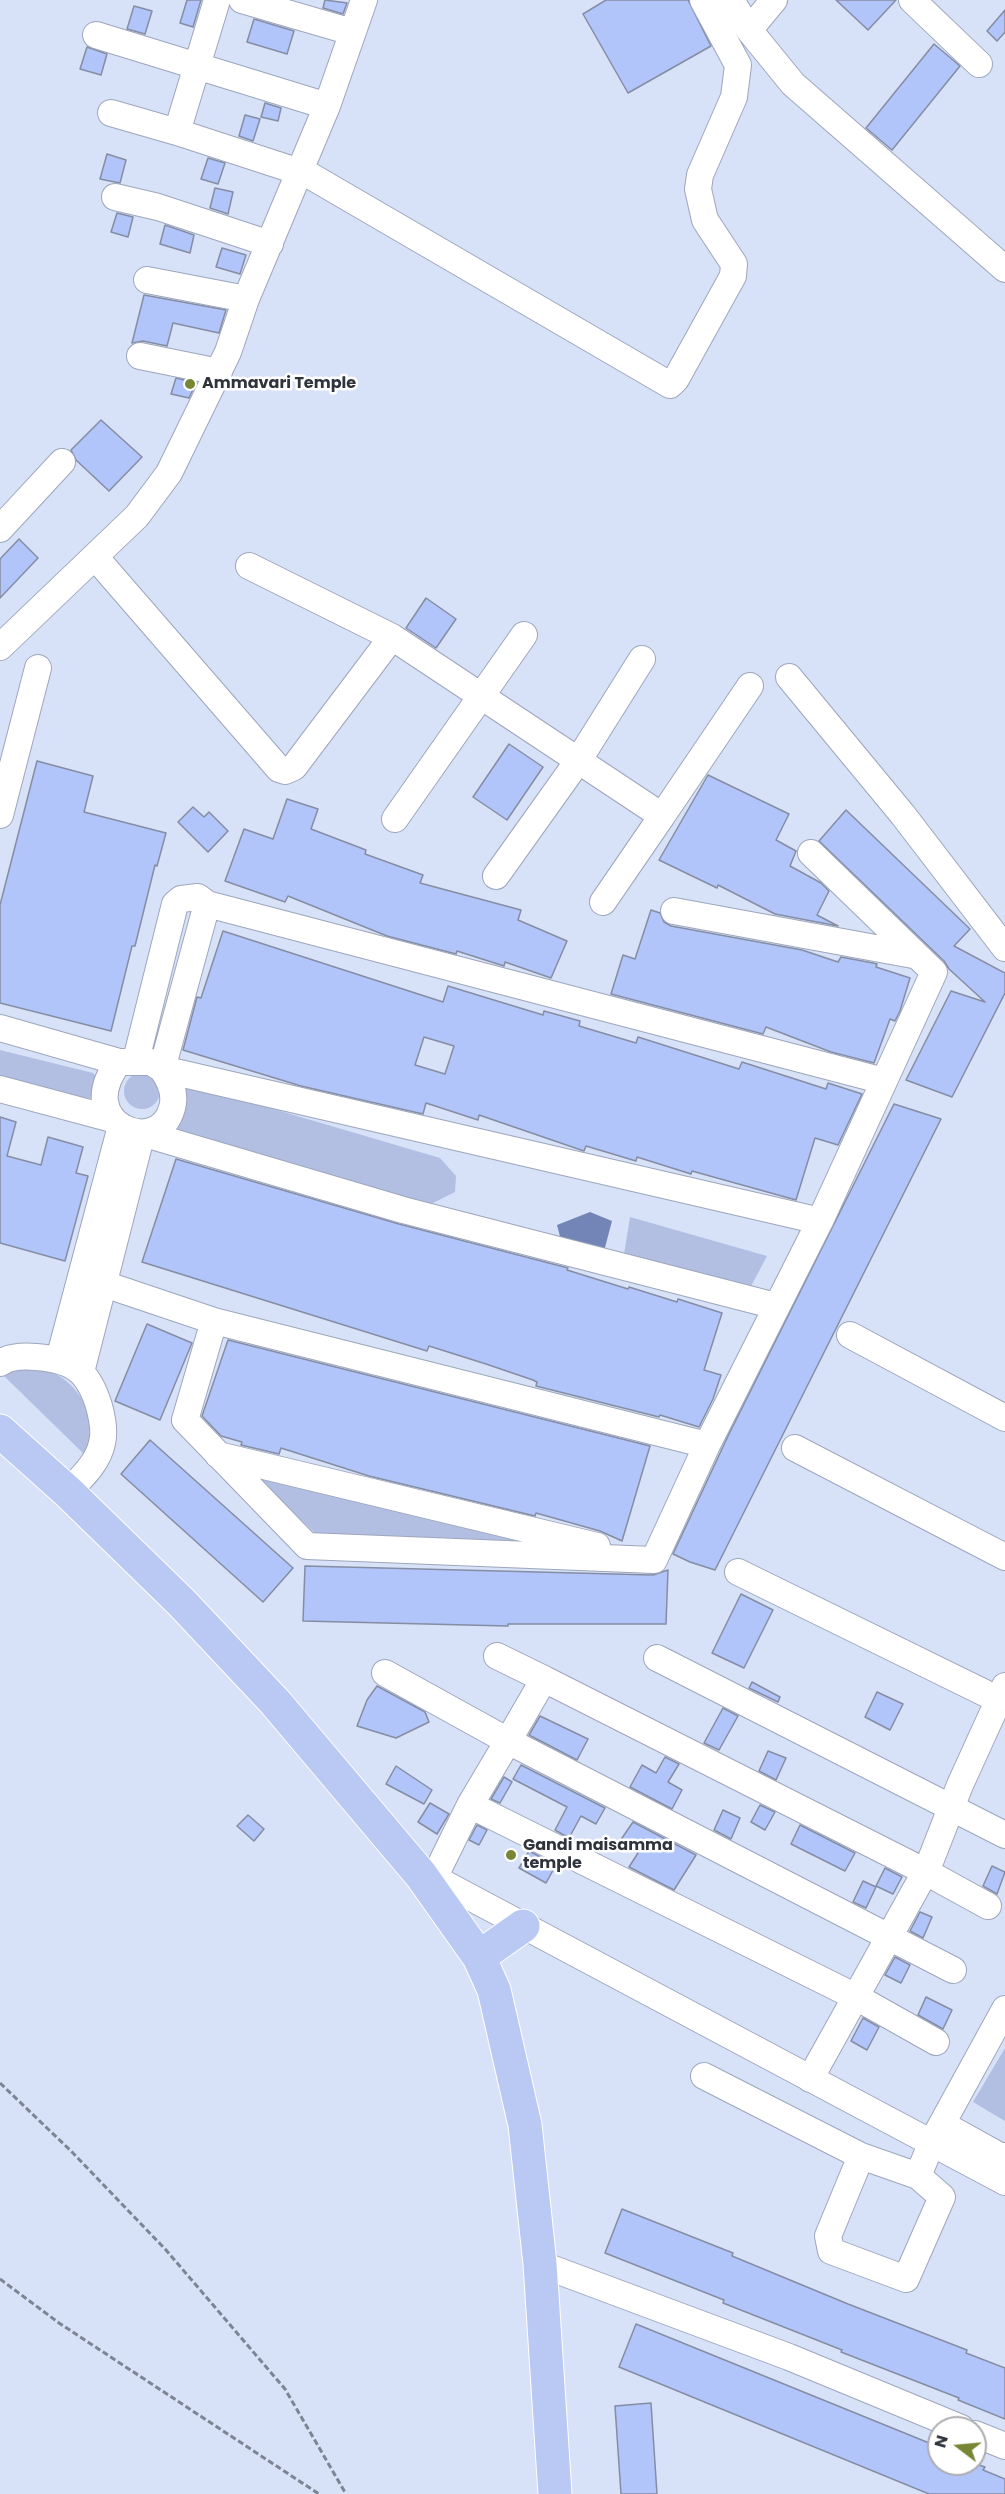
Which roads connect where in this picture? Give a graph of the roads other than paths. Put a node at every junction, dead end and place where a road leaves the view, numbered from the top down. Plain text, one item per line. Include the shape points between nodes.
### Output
1 (217, 0) edge
2 (242, 0) edge
3 (364, 0) edge
4 (703, 0) edge
5 (731, 0) edge
6 (774, 0) edge
7 (912, 0) edge
8 (749, 30) junction
9 (352, 32) junction
10 (96, 35) dead end
11 (979, 64) dead end
12 (198, 65) junction
13 (327, 106) junction
14 (111, 113) dead end
15 (177, 132) junction
16 (299, 171) junction
17 (115, 197) dead end
18 (270, 243) junction
19 (1005, 269) edge
20 (147, 280) dead end
21 (246, 299) junction
22 (140, 356) dead end
23 (219, 372) junction
24 (62, 462) dead end
25 (0, 529) edge
26 (96, 558) junction
27 (249, 566) dead end
28 (524, 636) dead end
29 (392, 637) junction
30 (0, 647) edge
31 (642, 659) dead end
32 (38, 668) dead end
33 (789, 677) dead end
34 (750, 686) dead end
35 (482, 697) junction
36 (578, 761) junction
37 (0, 815) edge
38 (662, 816) junction
39 (395, 819) dead end
40 (811, 853) dead end
41 (496, 876) dead end
42 (603, 902) dead end
43 (207, 904) junction
44 (674, 911) dead end
45 (1005, 948) edge
46 (913, 955) junction
47 (0, 1028) edge
48 (127, 1061) junction
49 (162, 1069) junction
50 (884, 1081) junction
51 (0, 1089) edge
52 (125, 1126) junction
53 (820, 1221) junction
54 (104, 1284) junction
55 (776, 1306) junction
56 (214, 1321) junction
57 (850, 1335) dead end
58 (59, 1359) junction
59 (0, 1363) edge
60 (81, 1372) junction
61 (1005, 1418) edge
62 (0, 1431) edge
63 (706, 1445) junction
64 (795, 1448) dead end
65 (218, 1455) junction
66 (68, 1492) junction
67 (1005, 1557) edge
68 (654, 1560) junction
69 (738, 1572) dead end
70 (498, 1656) dead end
71 (657, 1658) dead end
72 (385, 1673) dead end
73 (544, 1679) junction
74 (999, 1709) edge
75 (508, 1741) junction
76 (470, 1805) junction
77 (951, 1809) junction
78 (1005, 1835) edge
79 (926, 1872) junction
80 (427, 1876) junction
81 (988, 1906) dead end
82 (523, 1926) junction
83 (889, 1939) junction
84 (479, 1957) junction
85 (953, 1970) dead end
86 (856, 1997) junction
87 (1005, 2009) edge
88 (936, 2042) dead end
89 (704, 2076) dead end
90 (810, 2079) junction
91 (937, 2133) junction
92 (861, 2156) junction
93 (1005, 2156) edge
94 (918, 2176) junction
95 (1005, 2182) edge
96 (540, 2264) junction
97 (932, 2416) edge
98 (987, 2439) edge
99 (1005, 2446) edge
100 (555, 2494) edge

1 - 12 street
2 - 9 street
3 - 9 street
4 - 16 street via 738,64 734,97 700,175 698,189 705,220 734,264 733,276 670,385
5 - 8 street
6 - 8 street
7 - 11 street
8 - 19 street via 793,84
9 - 13 street
10 - 12 street
12 - 13 street
12 - 15 street
13 - 16 street
14 - 15 street
15 - 16 street
16 - 18 street
17 - 18 street
18 - 21 street
20 - 21 street
21 - 23 street
22 - 23 street
23 - 26 street via 169,473 137,516
24 - 25 street
26 - 29 street via 279,769 285,771 294,767
26 - 30 street
27 - 29 street
28 - 35 street
29 - 35 street
31 - 36 street
32 - 37 street
33 - 45 street via 903,815
34 - 38 street
35 - 36 street
35 - 39 street
36 - 38 street
36 - 41 street
38 - 42 street
40 - 46 street
43 - 48 street via 198,897 181,899 175,904
43 - 49 street
43 - 50 street
44 - 46 street
46 - 50 street via 934,972
47 - 48 street
48 - 49 street via 151,1062
48 - 52 street via 109,1078 104,1100 105,1111
49 - 52 street via 172,1090 170,1114 164,1124 154,1131
49 - 53 street
50 - 53 street
51 - 52 street
52 - 54 street
52 - 55 street via 403,1210
52 - 58 street
53 - 55 street
54 - 56 street
54 - 60 street
55 - 63 street
56 - 63 street
56 - 65 street via 185,1420
57 - 61 street
58 - 59 street via 27,1356
58 - 60 street
60 - 66 street via 95,1394 102,1417 103,1442 95,1462
62 - 66 main road
63 - 68 street
64 - 67 street
65 - 68 street
65 - 68 street via 307,1546
66 - 80 main road via 182,1603 275,1702
69 - 74 street
70 - 73 street
71 - 77 street
72 - 75 street
73 - 75 street
73 - 79 street
74 - 77 street
75 - 76 street
75 - 83 street
76 - 80 street
76 - 86 street
77 - 78 street
77 - 79 street
79 - 81 street
79 - 83 street
80 - 82 street
80 - 84 main road
82 - 84 main road
82 - 90 street
83 - 85 street
83 - 86 street
84 - 96 main road via 494,1990 525,2125
86 - 88 street
86 - 90 street
87 - 91 street
89 - 92 street
90 - 91 street
91 - 93 street
91 - 94 street
91 - 95 street
92 - 94 street
92 - 94 street via 828,2236 831,2251 906,2279 942,2197
96 - 97 street via 789,2357
96 - 100 main road
98 - 99 street

